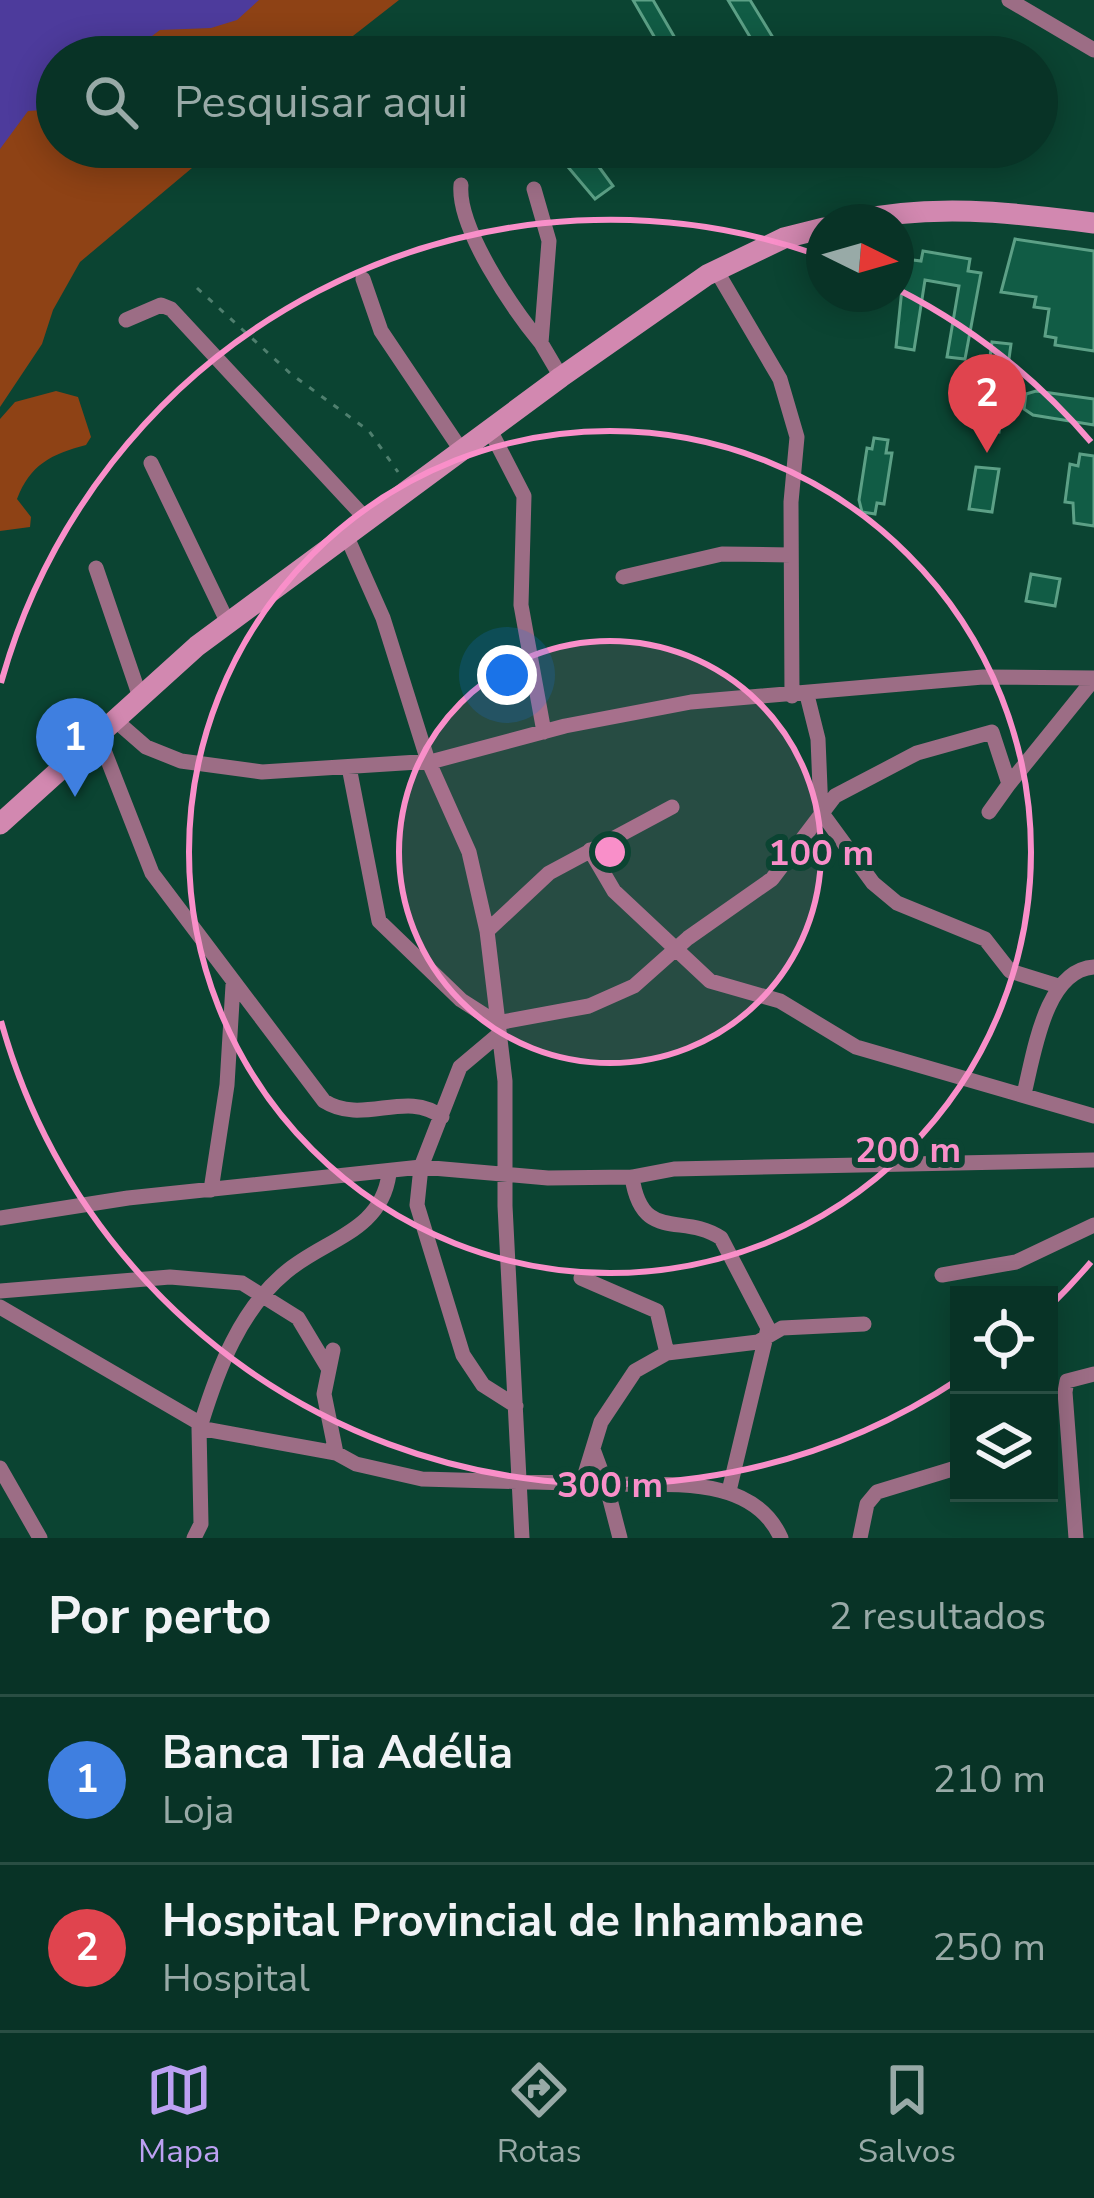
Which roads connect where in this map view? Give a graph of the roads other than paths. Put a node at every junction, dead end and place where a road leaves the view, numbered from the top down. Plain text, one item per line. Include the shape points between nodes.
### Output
1 (1009, 0) edge
2 (1094, 50) edge
3 (460, 185) dead end
4 (534, 189) dead end
5 (914, 211) edge
6 (1094, 223) edge
7 (806, 232) edge
8 (716, 270) junction
9 (363, 279) dead end
10 (126, 320) dead end
11 (541, 343) junction
12 (561, 377) junction
13 (490, 430) junction
14 (461, 450) junction
15 (151, 463) dead end
16 (366, 519) junction
17 (346, 537) junction
18 (791, 555) junction
19 (96, 568) dead end
20 (623, 577) dead end
21 (228, 623) junction
22 (1094, 679) edge
23 (800, 696) junction
24 (140, 697) junction
25 (106, 728) junction
26 (544, 732) junction
27 (429, 762) junction
28 (349, 767) junction
29 (1009, 784) junction
30 (672, 807) dead end
31 (821, 812) junction
32 (988, 812) dead end
33 (0, 824) edge
34 (590, 850) junction
35 (487, 932) junction
36 (674, 950) junction
37 (1094, 967) edge
38 (233, 984) junction
39 (1058, 986) junction
40 (498, 1029) junction
41 (1024, 1094) junction
42 (1094, 1116) edge
43 (442, 1117) junction
44 (1094, 1160) edge
45 (421, 1167) junction
46 (389, 1174) junction
47 (507, 1175) junction
48 (632, 1177) junction
49 (211, 1190) junction
50 (0, 1218) edge
51 (1094, 1225) edge
52 (942, 1275) dead end
53 (581, 1278) dead end
54 (0, 1291) edge
55 (266, 1295) junction
56 (0, 1307) edge
57 (864, 1324) dead end
58 (767, 1334) junction
59 (333, 1350) dead end
60 (668, 1353) junction
61 (328, 1368) junction
62 (1094, 1374) edge
63 (516, 1406) junction
64 (200, 1426) junction
65 (1068, 1426) junction
66 (1058, 1430) edge
67 (593, 1449) junction
68 (336, 1453) junction
69 (0, 1468) edge
70 (950, 1470) edge
71 (519, 1482) junction
72 (582, 1484) junction
73 (606, 1484) junction
74 (729, 1490) junction
75 (201, 1533) edge
76 (40, 1538) edge
77 (522, 1538) edge
78 (620, 1538) edge
79 (781, 1538) edge
80 (860, 1538) edge
81 (1076, 1538) edge

1 - 2 street
3 - 11 street via 459,202 501,294
4 - 11 street via 549,241
5 - 6 main road via 988,209
7 - 8 main road
8 - 12 main road
8 - 18 street via 792,409
9 - 14 street via 381,331
10 - 16 street via 161,305 171,309
11 - 12 street
12 - 13 main road
13 - 14 main road
13 - 26 street via 524,496 521,605
14 - 16 main road
15 - 21 street
16 - 17 main road
17 - 21 main road
17 - 27 street via 383,618
18 - 20 street via 722,554
18 - 23 street
19 - 24 street
21 - 24 main road
22 - 23 street via 983,677
22 - 29 street
23 - 26 street via 655,707
23 - 31 street via 818,739
24 - 25 main road
25 - 28 street via 181,760 262,772
25 - 33 main road
25 - 38 street via 152,873
26 - 27 street
27 - 28 street
27 - 35 street via 469,852
28 - 40 street via 379,921
29 - 31 street via 989,731 917,753 835,796
29 - 32 street
30 - 34 street
31 - 36 street via 772,879
31 - 39 street via 887,896 986,939 1010,971
34 - 35 street via 549,873
34 - 36 street via 614,891
35 - 40 street
36 - 40 street via 608,1000
36 - 41 street via 710,981 779,1001 856,1047
37 - 39 street
38 - 43 street via 333,1106 372,1112 422,1105
38 - 49 street
39 - 41 street
40 - 43 street via 463,1061
40 - 47 street
41 - 42 street
43 - 45 street
44 - 48 street via 674,1169
45 - 46 street
45 - 47 street
45 - 63 street via 417,1205 464,1355 483,1385
46 - 49 street
46 - 55 street via 367,1223 284,1273
47 - 48 street
47 - 63 street
48 - 58 street via 635,1198 659,1222 721,1238 767,1318
49 - 50 street
51 - 52 street via 1016,1262
53 - 60 street via 657,1311
54 - 55 street via 170,1277 242,1282
55 - 61 street via 298,1318
55 - 64 street via 226,1352
56 - 64 street
57 - 58 street
58 - 60 street via 758,1342
58 - 74 street
59 - 61 street
60 - 67 street via 630,1376
61 - 68 street via 326,1421
62 - 65 street via 1067,1381
63 - 71 street
64 - 68 street
64 - 75 street
65 - 66 street
65 - 81 street
67 - 72 street
67 - 73 street
68 - 71 street via 406,1477
69 - 76 street
70 - 80 street via 877,1492
71 - 72 street
71 - 77 street
72 - 73 street
73 - 74 street
73 - 78 street
74 - 79 street via 763,1511

